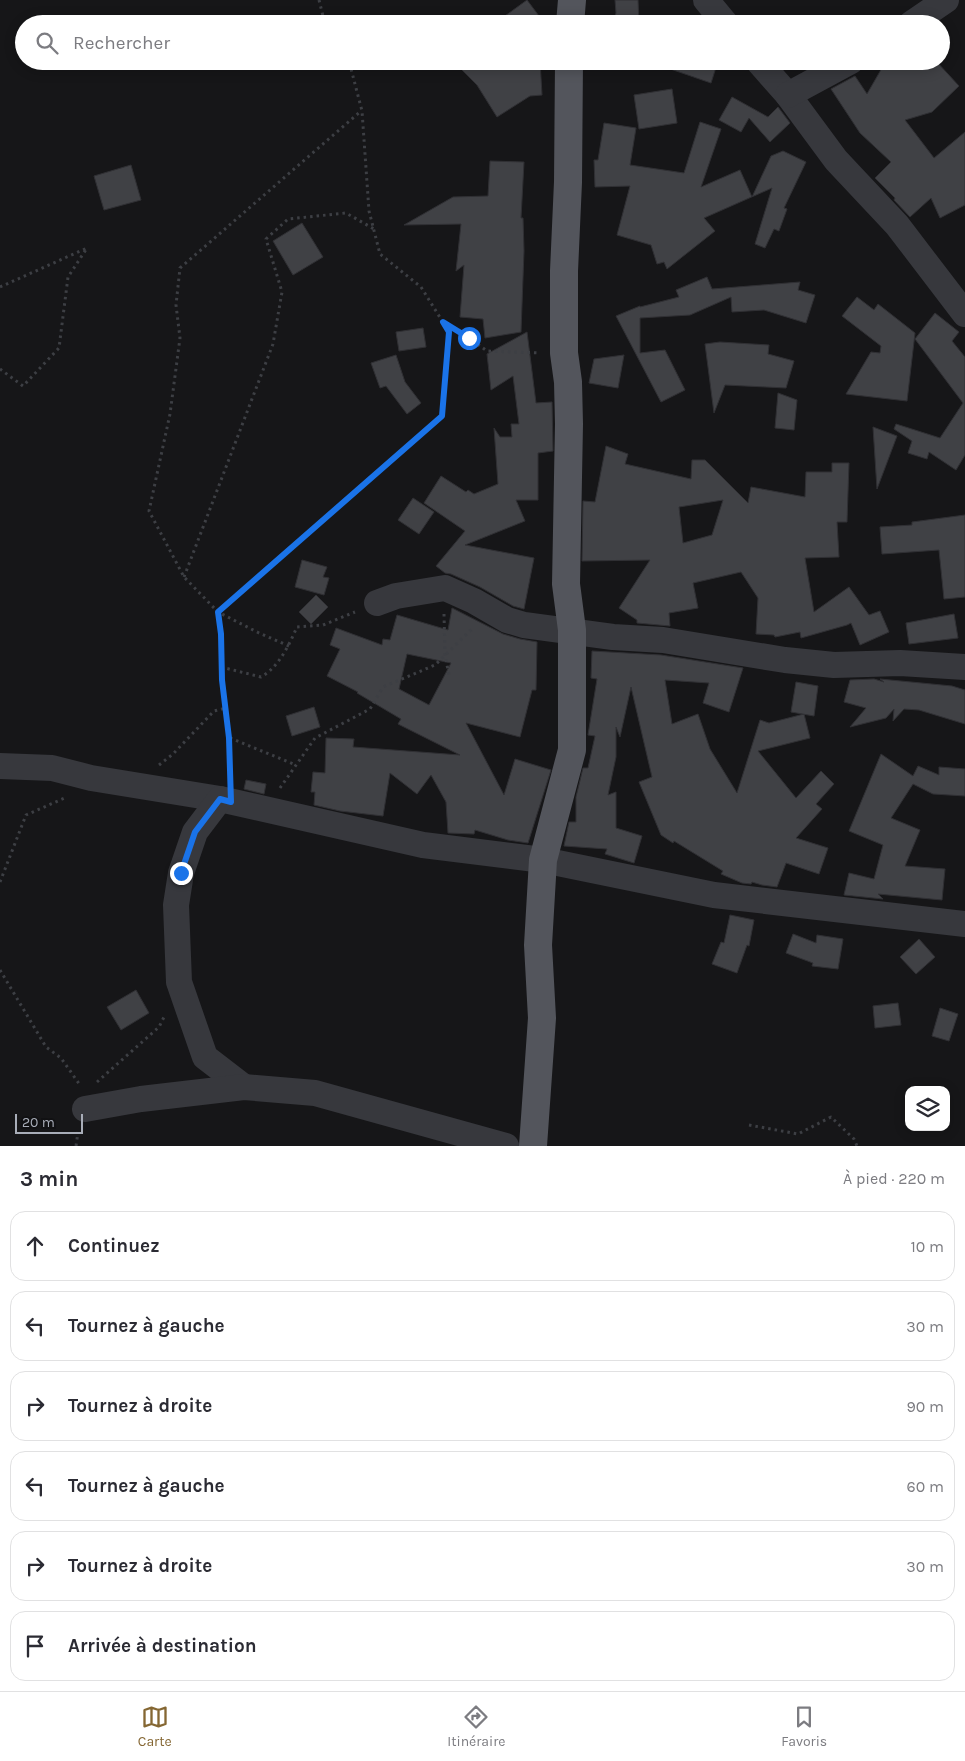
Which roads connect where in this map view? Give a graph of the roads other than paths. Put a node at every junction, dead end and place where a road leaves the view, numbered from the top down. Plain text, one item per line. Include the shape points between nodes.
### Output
1 (572, 0) edge
2 (706, 0) edge
3 (946, 0) edge
4 (571, 15) edge
5 (718, 15) edge
6 (924, 15) edge
7 (569, 70) edge
8 (766, 70) edge
9 (834, 70) edge
10 (788, 95) junction
11 (965, 314) edge
12 (377, 603) road end
13 (572, 630) junction
14 (965, 667) edge
15 (0, 766) edge
16 (226, 800) junction
17 (543, 860) junction
18 (965, 924) edge
19 (244, 1087) junction
20 (88, 1095) road end
21 (506, 1146) edge
22 (533, 1146) edge

1 - 4 main road
2 - 5 street
3 - 6 street
7 - 13 main road via 564,354 569,424 566,584
8 - 10 street
9 - 10 street
10 - 11 street via 836,160 896,225
12 - 13 street via 396,596 445,588 507,620
13 - 14 street via 834,665 900,663
13 - 17 main road via 572,750
15 - 16 street via 52,768 91,778
16 - 17 street via 423,845
16 - 19 street via 195,832 181,873 176,905 179,982 204,1057
17 - 18 street via 714,895
17 - 22 main road via 538,945 542,1018
19 - 20 street via 141,1100
19 - 21 street via 315,1093

